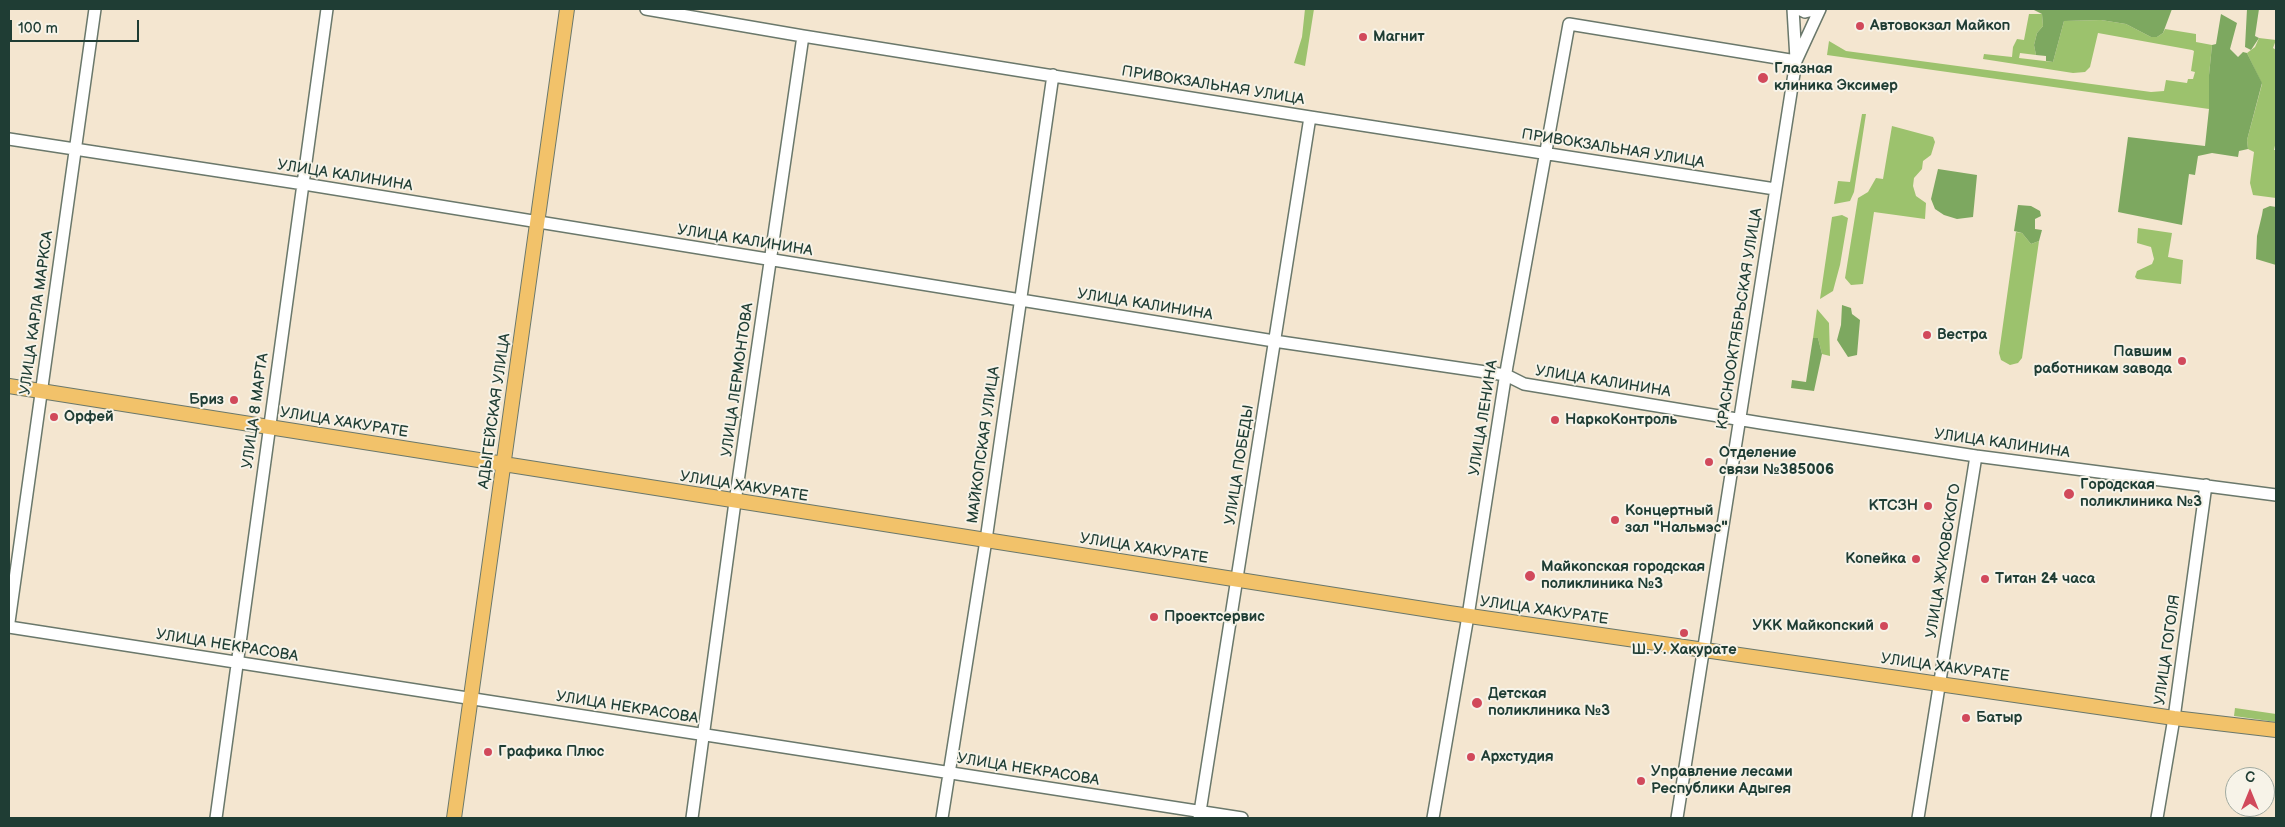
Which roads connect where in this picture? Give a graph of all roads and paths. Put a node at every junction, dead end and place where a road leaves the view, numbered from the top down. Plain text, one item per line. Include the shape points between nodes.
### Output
1 (94, 9) edge
2 (327, 9) edge
3 (567, 9) edge
4 (646, 9) edge
5 (1793, 9) edge
6 (1799, 9) edge
7 (1818, 9) edge
8 (803, 36) junction
9 (1796, 61) junction
10 (1053, 76) junction
11 (1310, 117) junction
12 (9, 139) edge
13 (76, 150) junction
14 (1545, 154) junction
15 (304, 184) junction
16 (1775, 189) junction
17 (537, 223) junction
18 (770, 260) junction
19 (1020, 300) junction
20 (1274, 341) junction
21 (1506, 375) junction
22 (9, 386) edge
23 (41, 391) junction
24 (1740, 420) junction
25 (268, 427) junction
26 (1976, 456) junction
27 (504, 464) junction
28 (2206, 485) junction
29 (2276, 495) edge
30 (735, 502) junction
31 (986, 540) junction
32 (1237, 581) junction
33 (1468, 616) junction
34 (9, 622) edge
35 (9, 627) edge
36 (1704, 651) junction
37 (238, 662) junction
38 (1940, 684) junction
39 (470, 700) junction
40 (2174, 718) junction
41 (2276, 730) edge
42 (703, 735) junction
43 (949, 773) junction
44 (1200, 815) edge
45 (216, 818) edge
46 (454, 818) edge
47 (692, 818) edge
48 (942, 818) edge
49 (1242, 818) edge
50 (1433, 818) edge
51 (1677, 818) edge
52 (1918, 818) edge
53 (2157, 818) edge

1 - 13 street, УЛИЦА КАРЛА МАРКСА
2 - 15 street, УЛИЦА 8 МАРТА
3 - 17 main road, АДЫГЕЙСКАЯ УЛИЦА
4 - 8 street, ПРИВОКЗАЛЬНАЯ УЛИЦА
5 - 9 street
6 - 7 street via 1806,12
7 - 9 street
8 - 10 street, ПРИВОКЗАЛЬНАЯ УЛИЦА
8 - 18 street, УЛИЦА ЛЕРМОНТОВА
9 - 14 street, УЛИЦА ЛЕНИНА via 1569,24
9 - 16 street, КРАСНООКТЯБРЬСКАЯ УЛИЦА
10 - 11 street, ПРИВОКЗАЛЬНАЯ УЛИЦА
10 - 19 street, МАЙКОПСКАЯ УЛИЦА
11 - 14 street, ПРИВОКЗАЛЬНАЯ УЛИЦА
11 - 20 street, УЛИЦА ПОБЕДЫ
12 - 13 street, УЛИЦА КАЛИНИНА
13 - 15 street, УЛИЦА КАЛИНИНА
13 - 23 street, УЛИЦА КАРЛА МАРКСА
14 - 16 street, ПРИВОКЗАЛЬНАЯ УЛИЦА
14 - 21 street, УЛИЦА ЛЕНИНА
15 - 17 street, УЛИЦА КАЛИНИНА
15 - 25 street, УЛИЦА 8 МАРТА
16 - 24 street, КРАСНООКТЯБРЬСКАЯ УЛИЦА
17 - 18 street, УЛИЦА КАЛИНИНА
17 - 27 main road, АДЫГЕЙСКАЯ УЛИЦА
18 - 19 street, УЛИЦА КАЛИНИНА
18 - 30 street, УЛИЦА ЛЕРМОНТОВА
19 - 20 street, УЛИЦА КАЛИНИНА
19 - 31 street, МАЙКОПСКАЯ УЛИЦА
20 - 21 street, УЛИЦА КАЛИНИНА
20 - 32 street, УЛИЦА ПОБЕДЫ
21 - 24 street, УЛИЦА КАЛИНИНА via 1524,384
21 - 33 street, УЛИЦА ЛЕНИНА
22 - 23 main road, УЛИЦА ХАКУРАТЕ
23 - 25 main road, УЛИЦА ХАКУРАТЕ
23 - 34 street, УЛИЦА КАРЛА МАРКСА
24 - 26 street, УЛИЦА КАЛИНИНА
24 - 36 street, КРАСНООКТЯБРЬСКАЯ УЛИЦА
25 - 27 main road, УЛИЦА ХАКУРАТЕ
25 - 37 street, УЛИЦА 8 МАРТА
26 - 28 street, УЛИЦА КАЛИНИНА
26 - 38 street, УЛИЦА ЖУКОВСКОГО
27 - 30 main road, УЛИЦА ХАКУРАТЕ
27 - 39 main road, АДЫГЕЙСКАЯ УЛИЦА
28 - 29 street, УЛИЦА КАЛИНИНА
28 - 40 street, УЛИЦА ГОГОЛЯ
30 - 31 main road, УЛИЦА ХАКУРАТЕ
30 - 42 street, УЛИЦА ЛЕРМОНТОВА
31 - 32 main road, УЛИЦА ХАКУРАТЕ
31 - 43 street, МАЙКОПСКАЯ УЛИЦА
32 - 33 main road, УЛИЦА ХАКУРАТЕ
32 - 44 street, УЛИЦА ПОБЕДЫ
33 - 36 main road, УЛИЦА ХАКУРАТЕ
33 - 50 street, УЛИЦА ЛЕНИНА
35 - 37 street, УЛИЦА НЕКРАСОВА
36 - 38 main road, УЛИЦА ХАКУРАТЕ
36 - 51 street, КРАСНООКТЯБРЬСКАЯ УЛИЦА
37 - 39 street, УЛИЦА НЕКРАСОВА
37 - 45 street, УЛИЦА 8 МАРТА
38 - 40 main road, УЛИЦА ХАКУРАТЕ
38 - 52 street, УЛИЦА ЖУКОВСКОГО
39 - 42 street, УЛИЦА НЕКРАСОВА
39 - 46 main road, АДЫГЕЙСКАЯ УЛИЦА
40 - 41 main road, УЛИЦА ХАКУРАТЕ
40 - 53 street, УЛИЦА ГОГОЛЯ
42 - 43 street, УЛИЦА НЕКРАСОВА
42 - 47 street, УЛИЦА ЛЕРМОНТОВА
43 - 44 street, УЛИЦА НЕКРАСОВА
43 - 48 street, МАЙКОПСКАЯ УЛИЦА
44 - 49 street, УЛИЦА НЕКРАСОВА

